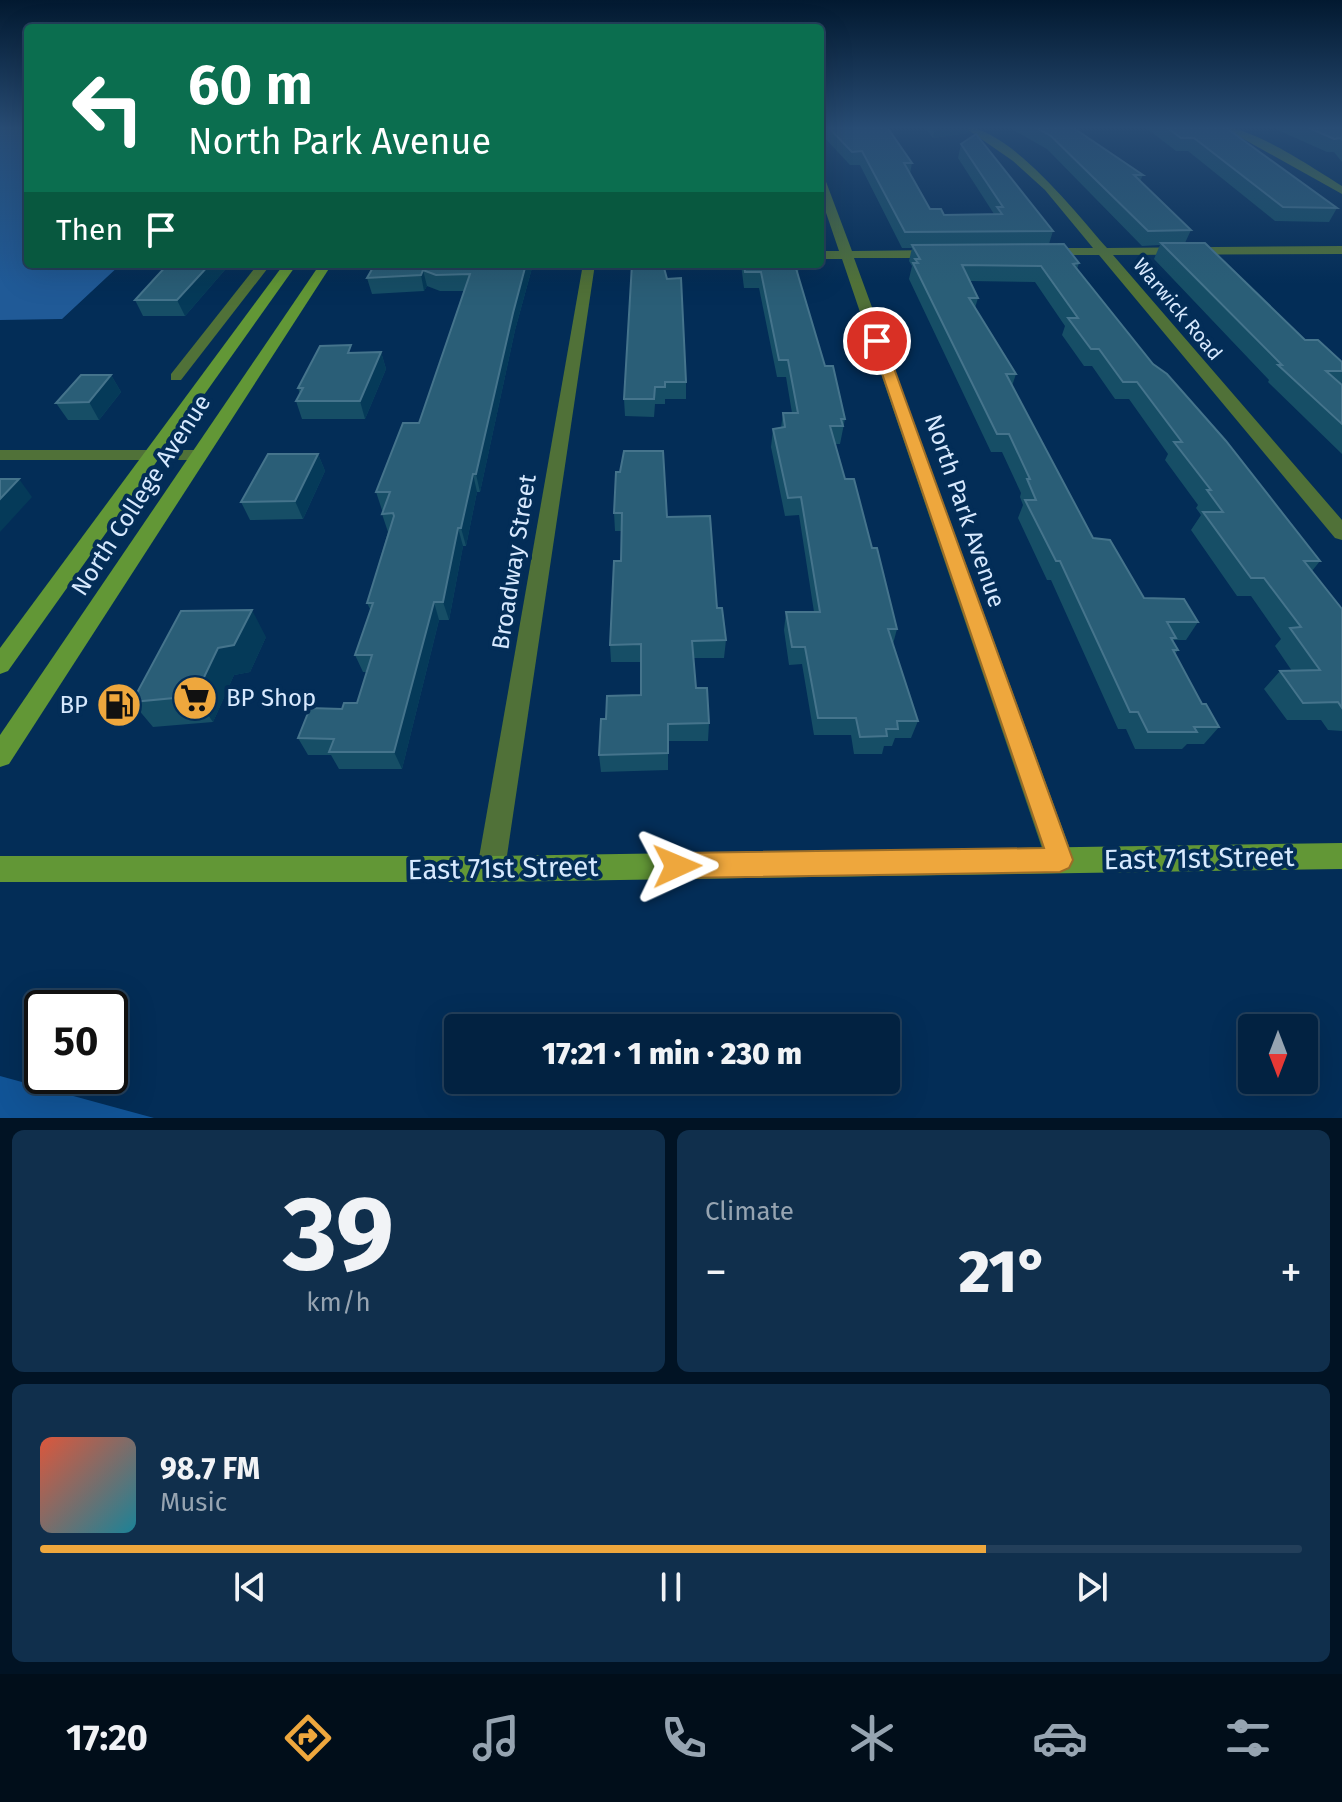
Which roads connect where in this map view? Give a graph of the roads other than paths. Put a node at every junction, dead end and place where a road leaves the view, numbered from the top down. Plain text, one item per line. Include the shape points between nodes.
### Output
1 (1040, 179) edge
2 (1322, 179) edge
3 (824, 190) edge
4 (1342, 191) edge
5 (1342, 250) edge
6 (1103, 252) junction
7 (1039, 253) edge
8 (959, 254) edge
9 (824, 255) edge
10 (847, 255) junction
11 (262, 268) edge
12 (288, 268) edge
13 (323, 268) edge
14 (588, 268) edge
15 (176, 377) dead end
16 (0, 455) edge
17 (153, 455) junction
18 (199, 455) junction
19 (1342, 533) edge
20 (0, 665) edge
21 (0, 756) edge
22 (1342, 856) edge
23 (1060, 860) junction
24 (0, 869) edge
25 (491, 869) junction

1 - 6 street, Warwick Road
2 - 4 street
3 - 10 street, North Park Avenue
5 - 6 street
6 - 7 street
6 - 19 street, Warwick Road
8 - 10 street
9 - 10 street
10 - 23 street, North Park Avenue
11 - 15 street, North College Avenue
12 - 17 main road, North College Avenue
13 - 18 main road, North College Avenue
14 - 25 street, Broadway Street
16 - 17 street
17 - 18 street
17 - 20 main road, North College Avenue
18 - 21 main road, North College Avenue
22 - 23 main road, East 71st Street
23 - 25 main road, East 71st Street
24 - 25 main road, East 71st Street

